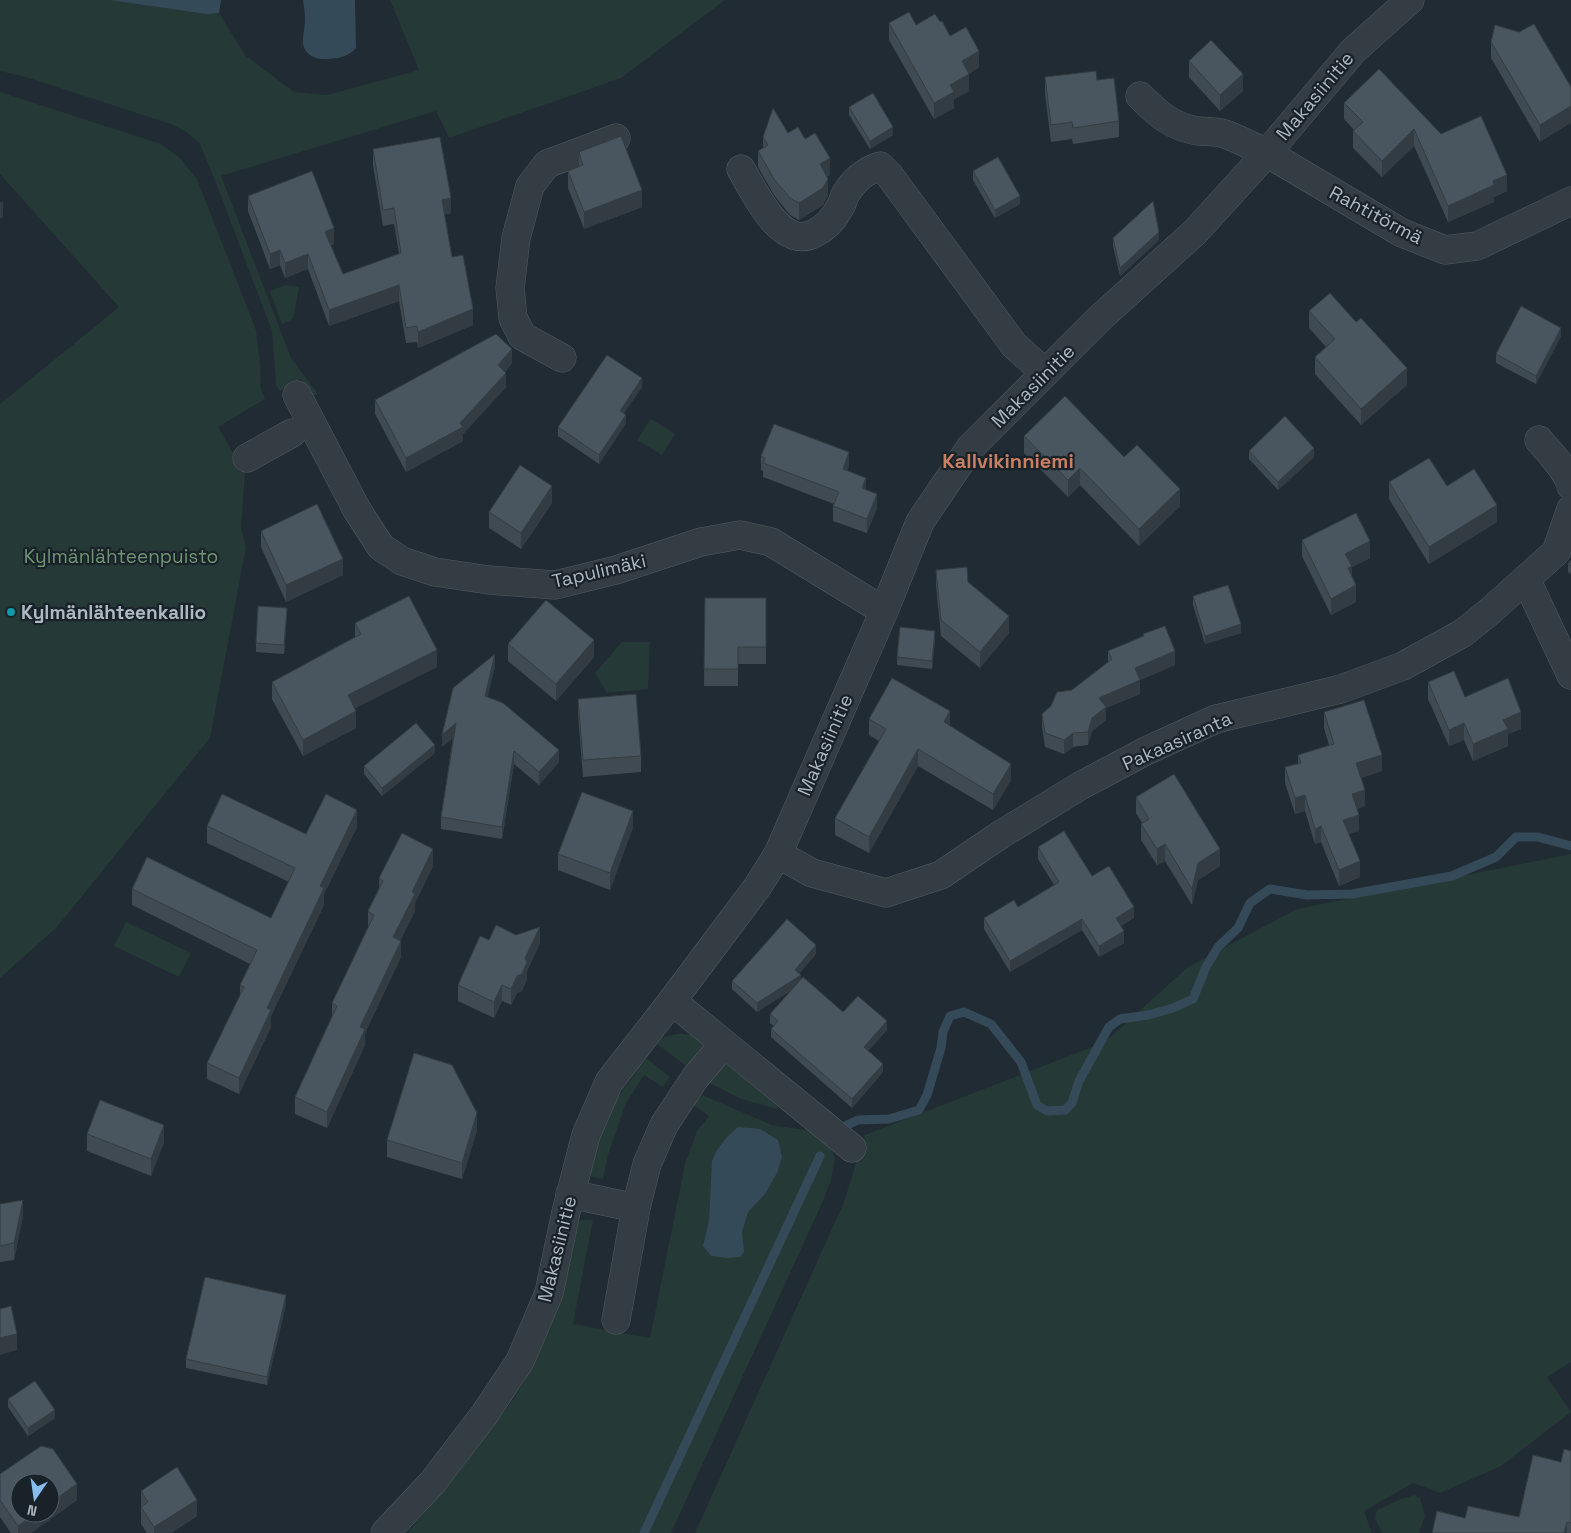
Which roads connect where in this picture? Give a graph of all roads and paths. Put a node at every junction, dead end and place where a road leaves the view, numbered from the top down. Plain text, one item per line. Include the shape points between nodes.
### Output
1 (1410, 0) edge
2 (1140, 96) dead end
3 (616, 138) edge
4 (1267, 153) junction
5 (741, 169) dead end
6 (1571, 201) edge
7 (562, 358) dead end
8 (1045, 373) junction
9 (297, 395) dead end
10 (292, 433) dead end
11 (1539, 440) dead end
12 (247, 458) dead end
13 (1571, 486) edge
14 (1571, 509) edge
15 (1526, 579) junction
16 (884, 611) junction
17 (1571, 675) edge
18 (778, 854) junction
19 (672, 1001) junction
20 (724, 1044) junction
21 (852, 1148) dead end
22 (570, 1194) junction
23 (636, 1208) junction
24 (616, 1320) dead end
25 (385, 1533) edge

1 - 4 street, Makasiinitie via 1353,51
2 - 4 street, Rahtitörmä via 1161,117 1180,127 1223,134
3 - 7 street via 547,164 530,186 516,238 510,288 513,318 522,336
4 - 6 street, Rahtitörmä via 1402,232 1445,250 1478,246
4 - 8 street, Makasiinitie via 1195,232
5 - 8 street via 777,226 794,235 808,237 825,228 858,178 869,169 880,166 1014,345
8 - 16 street, Makasiinitie via 970,448 920,522
9 - 16 street, Tapulimäki via 357,510 381,547 402,561 435,572 555,585 616,570 701,542 740,534 770,542
10 - 12 street
11 - 13 street via 1559,464
14 - 15 street, Pakaasiranta via 1556,552
15 - 17 street
15 - 18 street, Pakaasiranta via 1463,633 1403,666 1341,689 1216,719 1080,786 941,875 886,893 812,873
16 - 18 street, Makasiinitie
18 - 19 street, Makasiinitie
19 - 20 street
19 - 22 street, Makasiinitie via 609,1082 586,1135
20 - 21 street
20 - 23 street via 664,1125 647,1164
22 - 23 street
22 - 25 street, Makasiinitie via 549,1293 520,1361 432,1483
23 - 24 street

